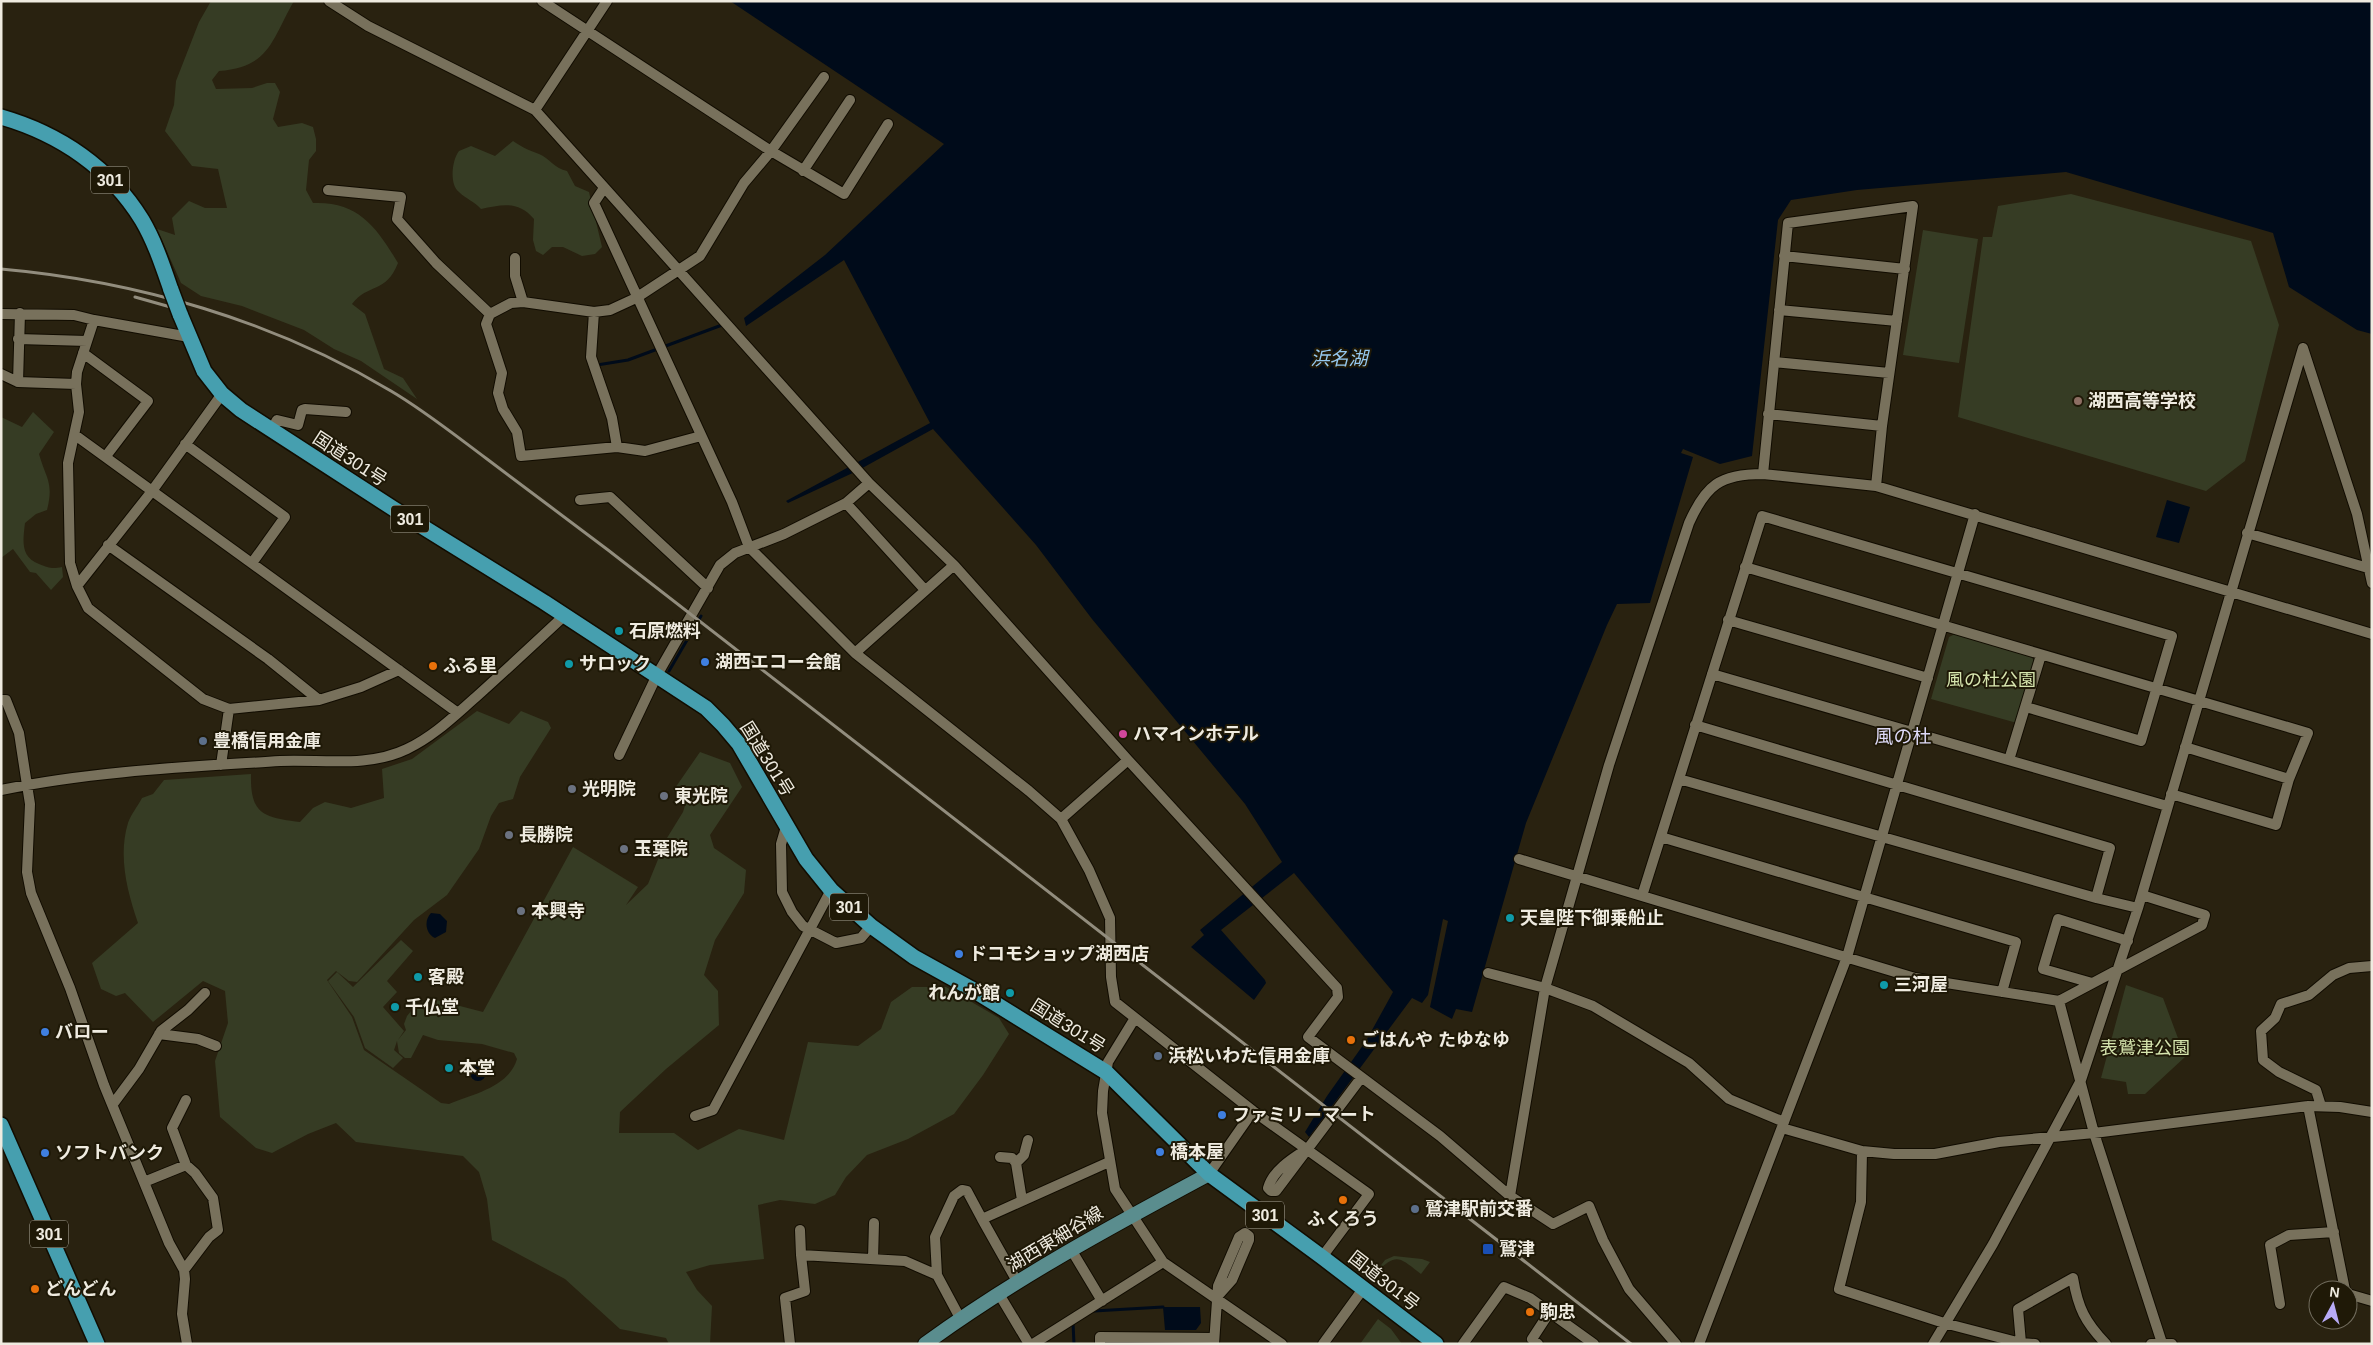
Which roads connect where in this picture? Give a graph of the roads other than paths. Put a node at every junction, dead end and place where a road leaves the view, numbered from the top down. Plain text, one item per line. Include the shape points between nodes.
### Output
1 (329, 1) edge
2 (542, 1) edge
3 (607, 1) edge
4 (586, 32) junction
5 (824, 78) dead end
6 (850, 100) dead end
7 (535, 110) junction
8 (1, 116) edge
9 (888, 124) dead end
10 (770, 151) junction
11 (804, 170) junction
12 (604, 188) junction
13 (328, 190) dead end
14 (1784, 256) junction
15 (515, 258) dead end
16 (1905, 269) junction
17 (680, 270) junction
18 (636, 298) junction
19 (523, 302) junction
20 (1779, 310) junction
21 (594, 312) junction
22 (20, 313) junction
23 (1, 314) edge
24 (490, 314) junction
25 (94, 320) junction
26 (1897, 321) junction
27 (189, 337) junction
28 (18, 339) junction
29 (86, 342) junction
30 (83, 353) junction
31 (1774, 362) junction
32 (1, 374) edge
33 (1890, 374) junction
34 (18, 382) junction
35 (76, 384) junction
36 (222, 394) junction
37 (346, 412) dead end
38 (1768, 414) junction
39 (1882, 426) junction
40 (271, 431) junction
41 (74, 435) junction
42 (701, 436) junction
43 (185, 444) junction
44 (617, 447) junction
45 (106, 456) junction
46 (1763, 474) junction
47 (869, 483) junction
48 (1876, 486) junction
49 (152, 490) junction
50 (580, 500) dead end
51 (846, 503) junction
52 (1975, 514) junction
53 (2248, 533) junction
54 (108, 545) junction
55 (749, 547) junction
56 (252, 563) junction
57 (954, 565) junction
58 (1745, 567) junction
59 (1958, 573) junction
60 (2370, 575) edge
61 (77, 586) junction
62 (708, 588) junction
63 (925, 590) junction
64 (2230, 591) junction
65 (565, 616) junction
66 (1728, 620) junction
67 (1944, 625) junction
68 (2372, 634) edge
69 (854, 654) junction
70 (2041, 655) junction
71 (398, 670) junction
72 (1712, 674) junction
73 (657, 675) junction
74 (1928, 678) junction
75 (2158, 689) junction
76 (1, 700) edge
77 (319, 700) junction
78 (2198, 700) junction
79 (2026, 707) junction
80 (229, 709) junction
81 (458, 713) junction
82 (1696, 726) junction
83 (1912, 732) junction
84 (2185, 747) junction
85 (619, 755) dead end
86 (1128, 760) junction
87 (2010, 760) junction
88 (221, 765) junction
89 (1679, 779) junction
90 (2289, 779) junction
91 (27, 785) junction
92 (1897, 785) junction
93 (1, 790) edge
94 (2171, 794) junction
95 (2167, 806) junction
96 (1062, 819) junction
97 (786, 827) junction
98 (1661, 837) junction
99 (1881, 838) junction
100 (1519, 859) dead end
101 (1576, 878) junction
102 (831, 890) junction
103 (2142, 895) junction
104 (1642, 896) junction
105 (1864, 898) junction
106 (2096, 898) junction
107 (2138, 908) junction
108 (870, 926) junction
109 (810, 929) junction
110 (2128, 941) junction
111 (1847, 958) junction
112 (2372, 966) edge
113 (2119, 970) junction
114 (1488, 973) dead end
115 (2092, 983) junction
116 (1545, 988) junction
117 (2002, 992) junction
118 (205, 993) dead end
119 (2059, 1001) junction
120 (1135, 1018) junction
121 (159, 1034) junction
122 (216, 1046) dead end
123 (1106, 1072) junction
124 (1361, 1078) junction
125 (2081, 1080) junction
126 (186, 1100) dead end
127 (113, 1104) junction
128 (2308, 1106) junction
129 (2321, 1106) junction
130 (1253, 1111) junction
131 (2372, 1112) edge
132 (695, 1116) dead end
133 (1, 1125) edge
134 (1783, 1125) junction
135 (2094, 1133) junction
136 (2051, 1136) junction
137 (1028, 1140) dead end
138 (1306, 1148) junction
139 (1862, 1151) junction
140 (1000, 1157) dead end
141 (1109, 1162) junction
142 (1016, 1163) junction
143 (186, 1165) junction
144 (1209, 1174) junction
145 (144, 1182) junction
146 (1510, 1196) junction
147 (1022, 1200) junction
148 (1133, 1215) junction
149 (982, 1219) junction
150 (874, 1223) dead end
151 (800, 1230) dead end
152 (2334, 1232) junction
153 (1072, 1251) junction
154 (800, 1255) junction
155 (1322, 1257) junction
156 (872, 1258) junction
157 (1163, 1262) junction
158 (184, 1270) junction
159 (937, 1276) junction
160 (2343, 1280) edge
161 (1018, 1283) junction
162 (1363, 1289) junction
163 (1000, 1294) junction
164 (2358, 1297) edge
165 (1216, 1298) junction
166 (1102, 1301) junction
167 (2372, 1301) edge
168 (2280, 1304) dead end
169 (1549, 1313) junction
170 (960, 1318) junction
171 (1944, 1323) junction
172 (1169, 1341) edge
173 (1214, 1341) edge
174 (2022, 1343) edge
175 (2157, 1343) edge
176 (97, 1344) edge
177 (187, 1344) edge
178 (790, 1344) edge
179 (925, 1344) edge
180 (1031, 1344) edge
181 (1100, 1344) edge
182 (1282, 1344) edge
183 (1324, 1344) edge
184 (1436, 1344) edge
185 (1463, 1344) edge
186 (1538, 1344) edge
187 (1594, 1344) edge
188 (1676, 1344) edge
189 (1700, 1344) edge
190 (1933, 1344) edge
191 (2035, 1344) edge
192 (2106, 1344) edge
193 (2172, 1344) edge

1 - 7 street via 368,26
2 - 4 street
3 - 4 street
4 - 7 street
4 - 10 street
5 - 10 street
6 - 11 street
7 - 12 street
8 - 27 highway, 国道301号 / 301, bridge via 60,140 92,162 127,199 142,221
9 - 11 street via 844,194
10 - 11 street
10 - 17 street via 744,183 700,256
12 - 17 street
12 - 18 street via 594,203
13 - 24 street via 401,197 397,219 436,263
14 - 16 street
14 - 16 street via 1788,223 1913,206
14 - 20 street
15 - 19 street via 515,276
16 - 26 street
17 - 18 street
17 - 47 street
18 - 21 street via 610,310
18 - 42 street
19 - 21 street
19 - 24 street via 511,303
20 - 26 street
20 - 31 street
21 - 44 street via 591,357 612,418
22 - 23 street
22 - 25 street via 74,315
22 - 28 street
24 - 44 street via 486,324 502,373 498,392 503,409 517,432 521,456
25 - 27 street
25 - 29 street
26 - 33 street
27 - 36 highway, 国道301号 / 301 via 204,371
28 - 29 street
28 - 34 street
29 - 30 street
30 - 35 street
30 - 45 street via 148,401
31 - 33 street
31 - 38 street
32 - 34 street
33 - 39 street
34 - 35 street
35 - 41 street via 79,412
36 - 40 highway, 国道301号 / 301
36 - 43 street
37 - 40 street via 305,409 298,425 277,420
38 - 39 street
38 - 46 street
39 - 48 street
40 - 65 highway, 国道301号 / 301
41 - 45 street
41 - 61 street via 68,463 69,540 70,563
42 - 44 street via 644,451
42 - 55 street via 736,510
43 - 49 street
43 - 56 street via 285,517
45 - 49 street
46 - 48 street
46 - 101 street via 1745,474 1719,481 1698,502 1627,706
47 - 51 street
47 - 57 street
48 - 52 street
49 - 54 street
49 - 56 street
50 - 62 street via 610,496
51 - 55 street via 784,534
51 - 63 street
52 - 59 street
52 - 64 street
53 - 60 street
53 - 60 street via 2302,348 2357,514
53 - 64 street
54 - 61 street
54 - 77 street via 268,659
55 - 62 street via 735,552 720,565
55 - 69 street
56 - 71 street
57 - 63 street
57 - 86 street
58 - 59 street via 1762,516
58 - 66 street
58 - 67 street
59 - 67 street
59 - 75 street via 2172,636
61 - 80 street via 88,608 148,657 203,699
62 - 73 street
63 - 69 street
64 - 68 street
64 - 78 street
65 - 73 highway, 国道301号 / 301
65 - 81 street
66 - 72 street
66 - 74 street
67 - 70 street
67 - 74 street
69 - 96 street
70 - 75 street
70 - 79 street
71 - 77 street via 361,687
71 - 81 street
72 - 82 street
72 - 83 street
73 - 85 street
73 - 97 highway, 国道301号 / 301 via 706,708 723,725 739,744
74 - 83 street
75 - 78 street
75 - 79 street via 2142,741
76 - 91 street via 6,700 19,732
77 - 80 street
78 - 84 street
78 - 90 street via 2308,734
79 - 87 street
80 - 88 street
81 - 88 street via 434,734 389,756 362,761
82 - 89 street
82 - 92 street
83 - 87 street
83 - 92 street
84 - 90 street
84 - 94 street
86 - 96 street
86 - 124 street via 1336,988 1338,997 1308,1037
87 - 95 street
88 - 91 street via 117,773
89 - 98 street
89 - 99 street
90 - 94 street via 2276,825
91 - 93 street
91 - 127 street via 30,804 27,872 31,893
92 - 99 street
92 - 106 street via 2110,848
94 - 95 street
95 - 103 street
96 - 120 street via 1090,870 1110,918 1111,977 1115,1002
97 - 102 highway, 国道301号 / 301
97 - 109 street via 781,844 782,892 792,912 803,926
98 - 104 street
98 - 105 street
99 - 105 street
99 - 106 street
100 - 101 street
101 - 104 street
101 - 116 street
102 - 108 highway, 国道301号 / 301
102 - 109 street
103 - 107 street
103 - 113 street via 2205,915 2202,925
104 - 111 street
105 - 111 street
105 - 117 street via 2016,942
106 - 107 street
107 - 110 street
108 - 109 street via 861,938 836,943
108 - 123 highway, 国道301号 / 301 via 914,957
109 - 132 street via 758,1037 713,1110
110 - 113 street
110 - 115 street via 2058,919 2043,969
111 - 117 street via 1915,978
111 - 134 street
112 - 129 street via 2349,968 2333,975 2310,995 2281,1004 2275,1018 2261,1031 2263,1060 2279,1072 2316,1090
113 - 115 street
113 - 125 street
114 - 116 street
115 - 119 street
116 - 134 street via 1593,1006 1689,1063 1729,1099
116 - 146 street
117 - 119 street
118 - 121 street
119 - 125 street
120 - 123 street via 1108,1062
120 - 130 street
121 - 122 street via 198,1039
121 - 127 street via 139,1069
123 - 141 street via 1102,1113
123 - 144 highway, 国道301号 / 301
124 - 138 street
124 - 146 street via 1440,1136
125 - 135 street
125 - 136 street
126 - 143 street via 172,1128
127 - 145 street
128 - 129 street
128 - 135 street
128 - 152 street
129 - 131 street
130 - 138 street
130 - 144 street
133 - 176 highway, 301
134 - 139 street
134 - 189 street
135 - 136 street
135 - 175 street
136 - 139 street via 1935,1154
136 - 171 street via 1993,1244
137 - 142 street via 1024,1154
138 - 155 street via 1369,1194
139 - 171 street via 1861,1202 1839,1289
140 - 142 street via 1012,1158
141 - 147 street
141 - 148 street via 1115,1189
142 - 147 street
143 - 145 street
143 - 158 street via 213,1198 218,1230
144 - 148 main road, 湖西東細谷線
144 - 155 highway, 国道301号 / 301
145 - 158 street
146 - 188 street via 1553,1224 1589,1206 1629,1289
147 - 149 street
148 - 153 main road, 湖西東細谷線
148 - 157 street
149 - 159 street via 966,1191 954,1196 935,1238
149 - 161 street
150 - 156 street
151 - 154 street
152 - 160 street
152 - 168 street via 2289,1235 2270,1246
153 - 161 main road, 湖西東細谷線
153 - 166 street
154 - 156 street
154 - 178 street via 805,1291 785,1298
155 - 162 highway, 国道301号 / 301
156 - 159 street via 905,1261
157 - 165 street
157 - 166 street
158 - 177 street via 182,1314
159 - 170 street
161 - 163 main road, 湖西東細谷線
162 - 183 street
162 - 184 highway, 国道301号 / 301
163 - 170 main road, 湖西東細谷線
163 - 180 street
164 - 167 street
165 - 165 street via 1239,1236 1246,1233 1249,1240 1232,1280
165 - 173 street
165 - 182 street
166 - 180 street
169 - 185 street via 1530,1298 1504,1287
169 - 186 street via 1532,1339
169 - 187 street
170 - 179 main road, 湖西東細谷線
171 - 174 street
171 - 190 street
172 - 173 street
172 - 181 street via 1100,1337
174 - 191 street
174 - 192 street via 2018,1309 2073,1278 2080,1310 2092,1330
175 - 193 street

